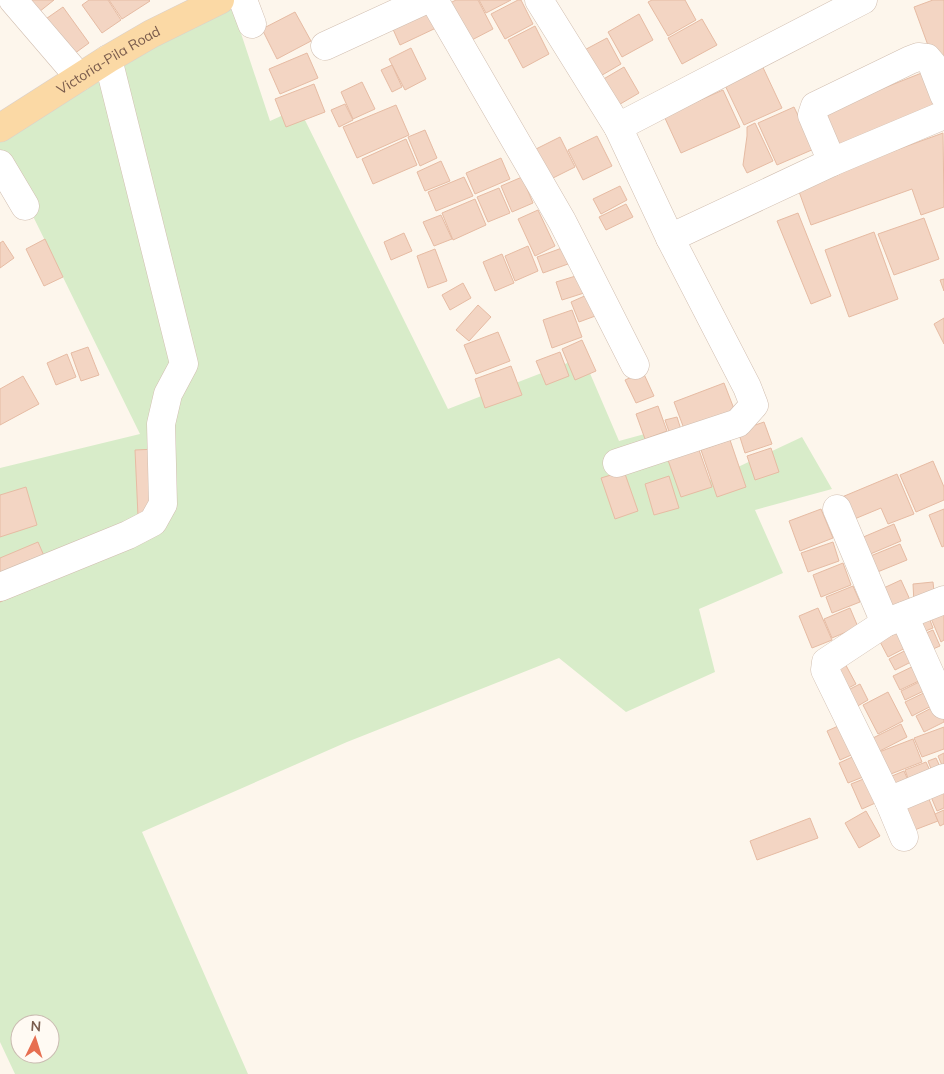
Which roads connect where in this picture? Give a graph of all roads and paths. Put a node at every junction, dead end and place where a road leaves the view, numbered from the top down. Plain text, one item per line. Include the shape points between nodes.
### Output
1 (13, 0) edge
2 (220, 0) edge
3 (425, 0) edge
4 (434, 0) edge
5 (539, 0) edge
6 (863, 0) edge
7 (325, 46) dead end
8 (108, 59) junction
9 (79, 77) junction
10 (944, 95) edge
11 (944, 115) edge
12 (618, 127) junction
13 (0, 128) edge
14 (832, 162) junction
15 (0, 164) edge
16 (25, 206) dead end
17 (670, 238) junction
18 (636, 365) dead end
19 (617, 463) dead end
20 (837, 508) dead end
21 (0, 587) edge
22 (944, 600) edge
23 (894, 620) junction
24 (944, 705) edge
25 (944, 778) edge
26 (889, 801) junction
27 (904, 837) dead end

1 - 9 street
2 - 8 main road, Victoria-Pila Road
3 - 7 street
4 - 18 street via 562,221
5 - 12 street
6 - 12 street
8 - 9 main road, Victoria-Pila Road
8 - 21 street via 184,364 168,394 161,424 163,504 153,522 128,535
9 - 13 main road, Victoria-Pila Road
10 - 14 street via 932,64 927,58 918,57 815,106 812,115
11 - 14 street
12 - 17 street
14 - 17 street
15 - 16 street
17 - 19 street via 754,404 738,423
20 - 23 street
22 - 23 street
23 - 24 street
23 - 26 street via 826,662 825,670
25 - 26 street
26 - 27 street

